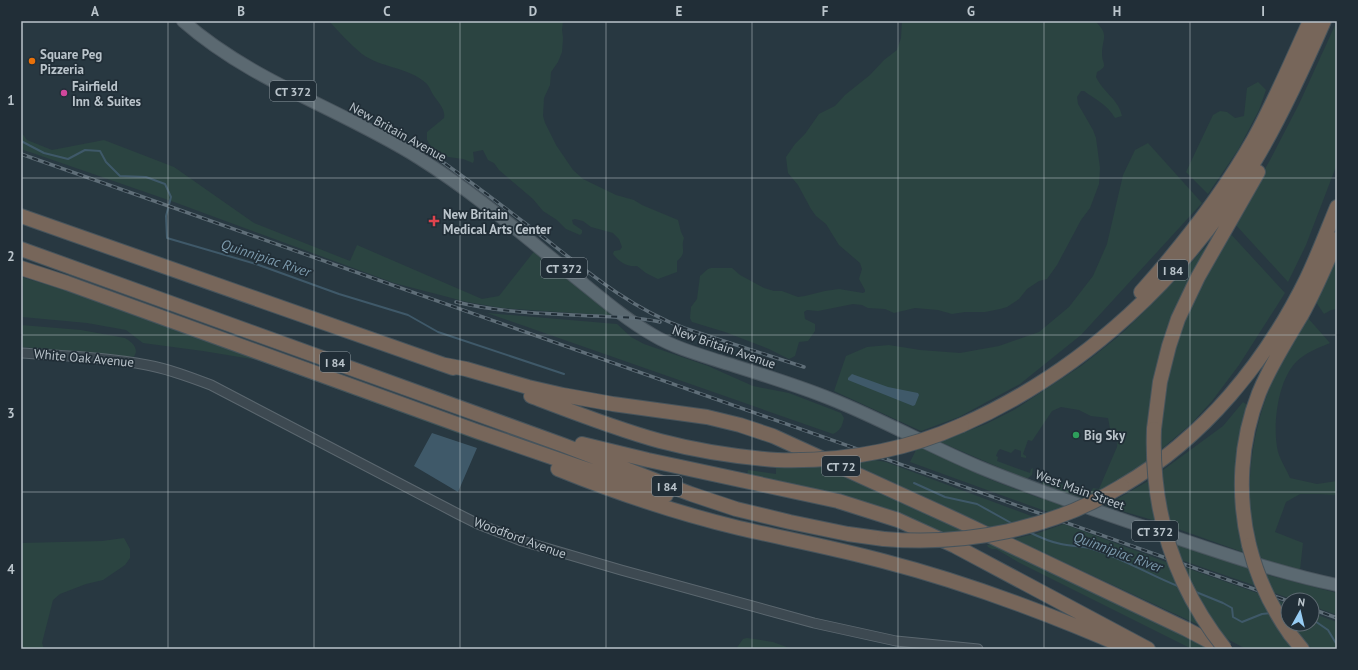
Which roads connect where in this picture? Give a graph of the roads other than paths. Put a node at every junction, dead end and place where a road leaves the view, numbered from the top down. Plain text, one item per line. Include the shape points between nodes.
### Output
1 (183, 21) edge
2 (1310, 21) edge
3 (1324, 21) edge
4 (1312, 48) junction
5 (1337, 208) edge
6 (21, 216) edge
7 (1337, 239) edge
8 (21, 249) edge
9 (21, 268) edge
10 (1094, 345) junction
11 (21, 353) edge
12 (146, 365) joint
13 (445, 365) junction
14 (457, 406) junction
15 (454, 423) junction
16 (977, 466) joint
17 (790, 522) junction
18 (1337, 586) edge
19 (978, 649) edge
20 (1130, 649) edge
21 (1148, 649) edge
22 (1224, 649) edge
23 (1302, 649) edge

1 - 16 main road, New Britain Avenue / CT 372 via 242,63 397,145 439,171 608,303 656,337 692,352 837,401
2 - 10 highway via 1269,111 1226,184 1161,268
3 - 4 highway, I 84
4 - 10 highway, I 84 via 1268,138 1218,216 1155,290
4 - 22 highway, bridge via 1308,74 1288,115 1178,319 1160,382 1154,429 1154,456 1161,520 1167,542 1189,594
5 - 17 highway, I 84, bridge via 1299,294 1247,376 1186,441 1162,461 1122,486 1093,502 1063,514 996,534 963,539 884,539
6 - 13 highway, I 84
7 - 23 highway, bridge via 1316,287 1268,373 1260,393 1245,445 1242,480 1244,514 1255,567 1278,616
8 - 14 highway, I 84
9 - 15 highway
10 - 13 highway, I 84, bridge via 1027,392 962,425 922,441 881,452 824,459 777,460 739,456 648,438
11 - 12 street, White Oak Avenue
12 - 19 street, Woodford Avenue via 166,369 211,385 458,514 500,533 547,549 814,623 896,641
13 - 22 highway, CT 72 via 552,393 707,417 772,436 987,535
14 - 17 highway, I 84 via 678,490
14 - 21 highway via 608,451 838,502 886,516 942,539
15 - 17 highway via 593,472 685,500 744,516
15 - 20 highway via 526,456 627,495 710,520 868,557 936,576 1042,612
16 - 18 main road, West Main Street / CT 372 via 1098,512 1218,552

